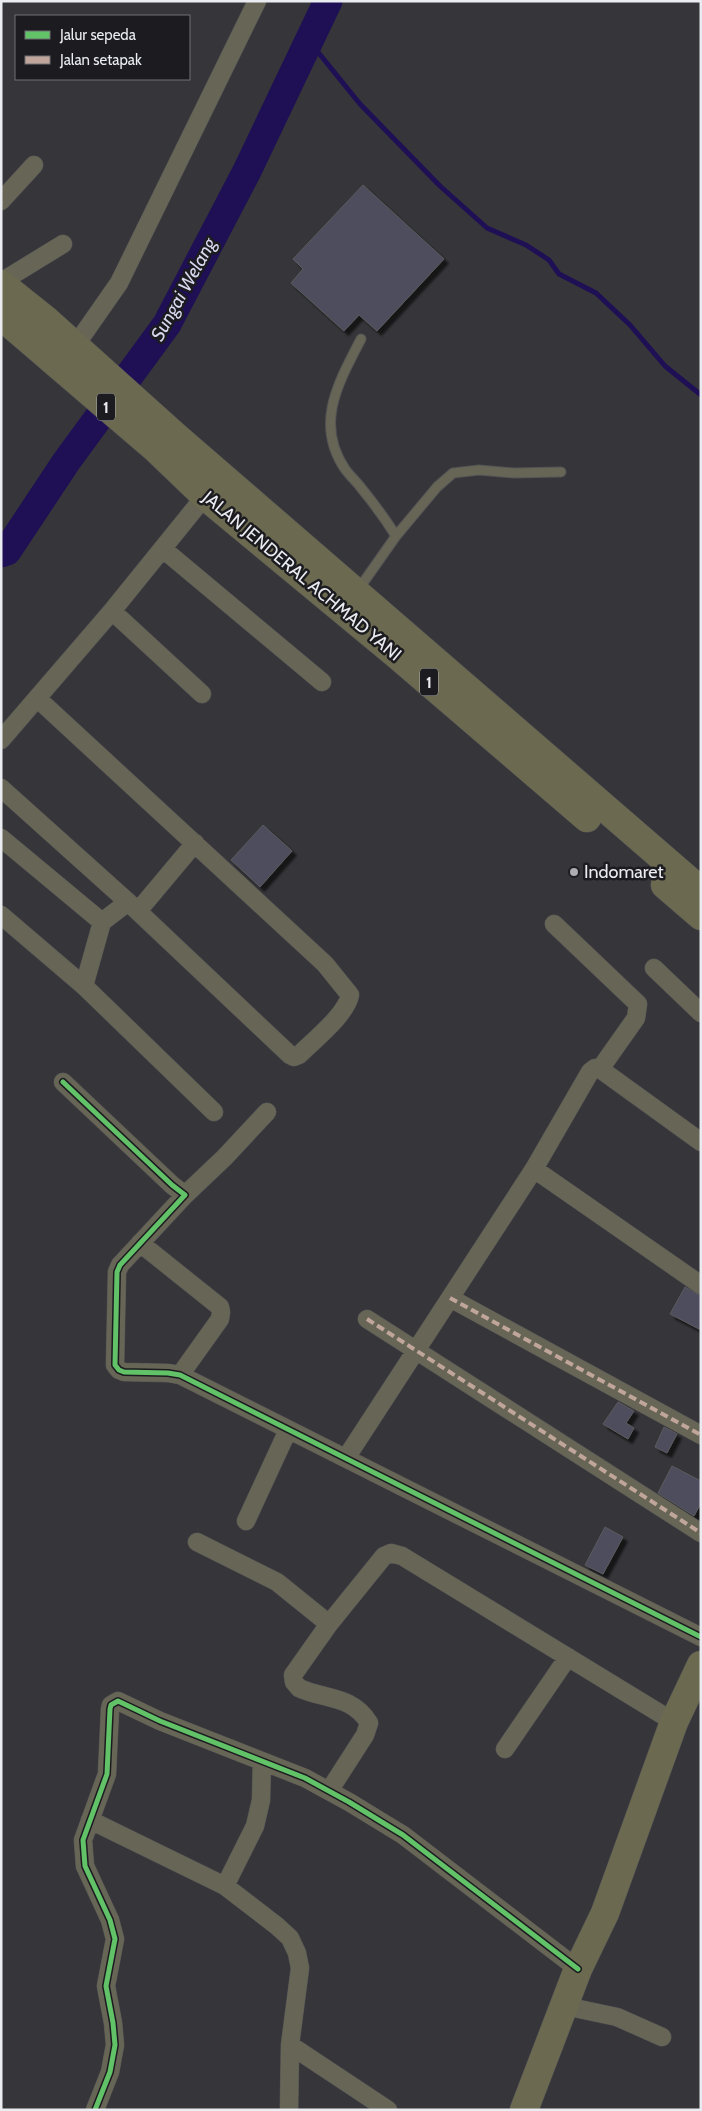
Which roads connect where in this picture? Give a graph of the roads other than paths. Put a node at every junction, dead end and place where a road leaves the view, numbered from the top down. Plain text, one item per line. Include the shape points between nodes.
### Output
1 (257, 1) edge
2 (34, 165) dead end
3 (1, 200) edge
4 (64, 244) dead end
5 (1, 283) edge
6 (1, 316) edge
7 (361, 339) dead end
8 (70, 353) junction
9 (165, 442) junction
10 (561, 472) dead end
11 (205, 496) junction
12 (396, 536) junction
13 (163, 549) junction
14 (349, 601) junction
15 (112, 611) junction
16 (322, 682) dead end
17 (202, 694) dead end
18 (38, 699) junction
19 (1, 740) edge
20 (1, 788) edge
21 (1, 838) edge
22 (195, 843) junction
23 (699, 886) edge
24 (133, 906) junction
25 (1, 914) edge
26 (701, 916) edge
27 (102, 922) junction
28 (554, 924) dead end
29 (654, 968) dead end
30 (84, 986) junction
31 (701, 1013) edge
32 (600, 1069) junction
33 (63, 1082) dead end
34 (214, 1112) dead end
35 (267, 1112) dead end
36 (701, 1142) edge
37 (534, 1169) junction
38 (185, 1195) junction
39 (140, 1243) junction
40 (701, 1285) edge
41 (450, 1298) junction
42 (367, 1319) dead end
43 (417, 1350) junction
44 (180, 1375) junction
45 (288, 1430) junction
46 (701, 1435) edge
47 (346, 1458) junction
48 (246, 1521) dead end
49 (701, 1533) edge
50 (197, 1542) dead end
51 (329, 1624) junction
52 (701, 1637) edge
53 (568, 1657) junction
54 (701, 1665) edge
55 (674, 1722) junction
56 (504, 1749) dead end
57 (262, 1761) junction
58 (329, 1791) junction
59 (90, 1820) junction
60 (225, 1886) junction
61 (578, 1970) junction
62 (565, 2006) junction
63 (662, 2037) dead end
64 (290, 2044) junction
65 (95, 2110) edge
66 (289, 2110) edge
67 (388, 2110) edge
68 (524, 2110) edge

1 - 8 street via 119,283
2 - 3 street
4 - 5 street
5 - 8 highway, 1
6 - 8 highway, 1
7 - 12 lane via 338,384 329,426 333,444 345,469
8 - 9 highway, 1
9 - 11 highway, JALAN JENDERAL ACHMAD YANI / 1
9 - 14 highway, JALAN JENDERAL ACHMAD YANI / 1
10 - 12 lane via 478,470 453,473
11 - 13 street
11 - 14 highway, JALAN JENDERAL ACHMAD YANI / 1
12 - 14 lane
13 - 15 street
13 - 16 street
14 - 23 highway, JALAN JENDERAL ACHMAD YANI / 1
14 - 26 highway, JALAN JENDERAL ACHMAD YANI / 1
15 - 17 street
15 - 18 street
18 - 19 street
18 - 22 street
20 - 24 street
21 - 27 street
22 - 24 street
22 - 24 street via 326,964 350,995 339,1015 299,1055 290,1055
24 - 27 street
25 - 30 street
27 - 30 street
28 - 32 street via 638,1004 636,1018
29 - 31 street
30 - 34 street
32 - 36 street
32 - 37 street via 590,1072
33 - 38 street
35 - 38 street
37 - 40 street
37 - 41 street
38 - 39 street
39 - 44 street via 220,1307 220,1319
39 - 44 street via 117,1272 116,1368 124,1372
41 - 43 street
41 - 46 street
42 - 43 street
43 - 47 street
43 - 49 street
44 - 45 street
45 - 47 street
45 - 48 street
47 - 52 street
50 - 51 street via 277,1582
51 - 53 street via 384,1556 391,1552
51 - 58 street via 295,1670 294,1682 306,1691 349,1703 369,1723 365,1735
53 - 55 street
53 - 56 street
54 - 55 highway
55 - 61 highway via 605,1912
57 - 58 street
57 - 59 street via 160,1722 118,1701 110,1709 107,1774
57 - 60 street via 261,1800 255,1826
58 - 61 street via 403,1834
59 - 60 street
59 - 65 street via 82,1840 85,1866 110,1920 115,1939 106,1986 114,2045 110,2072
60 - 64 street via 290,1938 297,1953 300,1968
61 - 62 highway
62 - 63 street via 617,2017
62 - 68 highway
64 - 66 street
64 - 67 street

